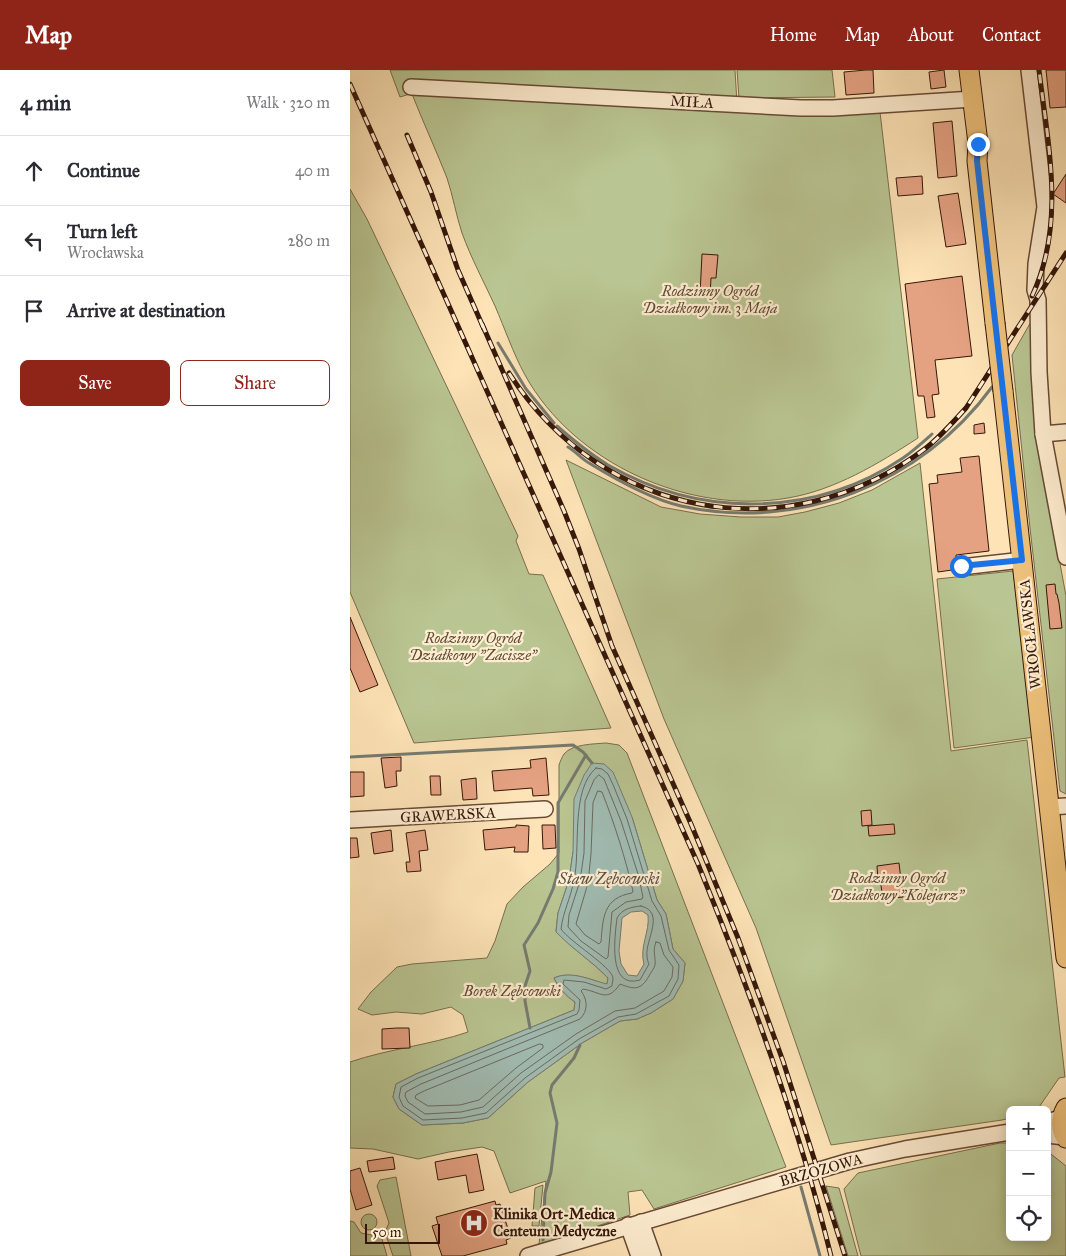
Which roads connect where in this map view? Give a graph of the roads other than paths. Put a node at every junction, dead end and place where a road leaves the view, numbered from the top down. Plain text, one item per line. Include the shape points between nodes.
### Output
1 (956, 70) edge
2 (970, 70) edge
3 (1029, 70) edge
4 (411, 87) dead end
5 (967, 99) junction
6 (1066, 432) edge
7 (1043, 434) junction
8 (1066, 558) edge
9 (1022, 560) junction
10 (961, 566) dead end
11 (1058, 806) edge
12 (545, 809) dead end
13 (350, 820) edge
14 (1066, 958) edge
15 (1058, 1116) edge
16 (1006, 1132) edge
17 (1059, 1137) edge
18 (635, 1224) junction
19 (528, 1256) edge
20 (640, 1256) edge
21 (653, 1256) edge

1 - 5 main road, WROCŁAWSKA
2 - 5 main road, WROCŁAWSKA
3 - 7 street via 1045,207 1035,290
4 - 5 street, MIŁA via 800,108
5 - 9 main road, WROCŁAWSKA, bridge via 978,144 977,161
6 - 7 street
7 - 8 street
9 - 10 street
9 - 11 main road, WROCŁAWSKA
11 - 14 main road, WROCŁAWSKA
12 - 13 street, GRAWERSKA
15 - 17 main road via 1061,1125
16 - 18 street, BRZOZOWA via 874,1155
18 - 19 street, BRZOZOWA
18 - 20 street
18 - 21 street

